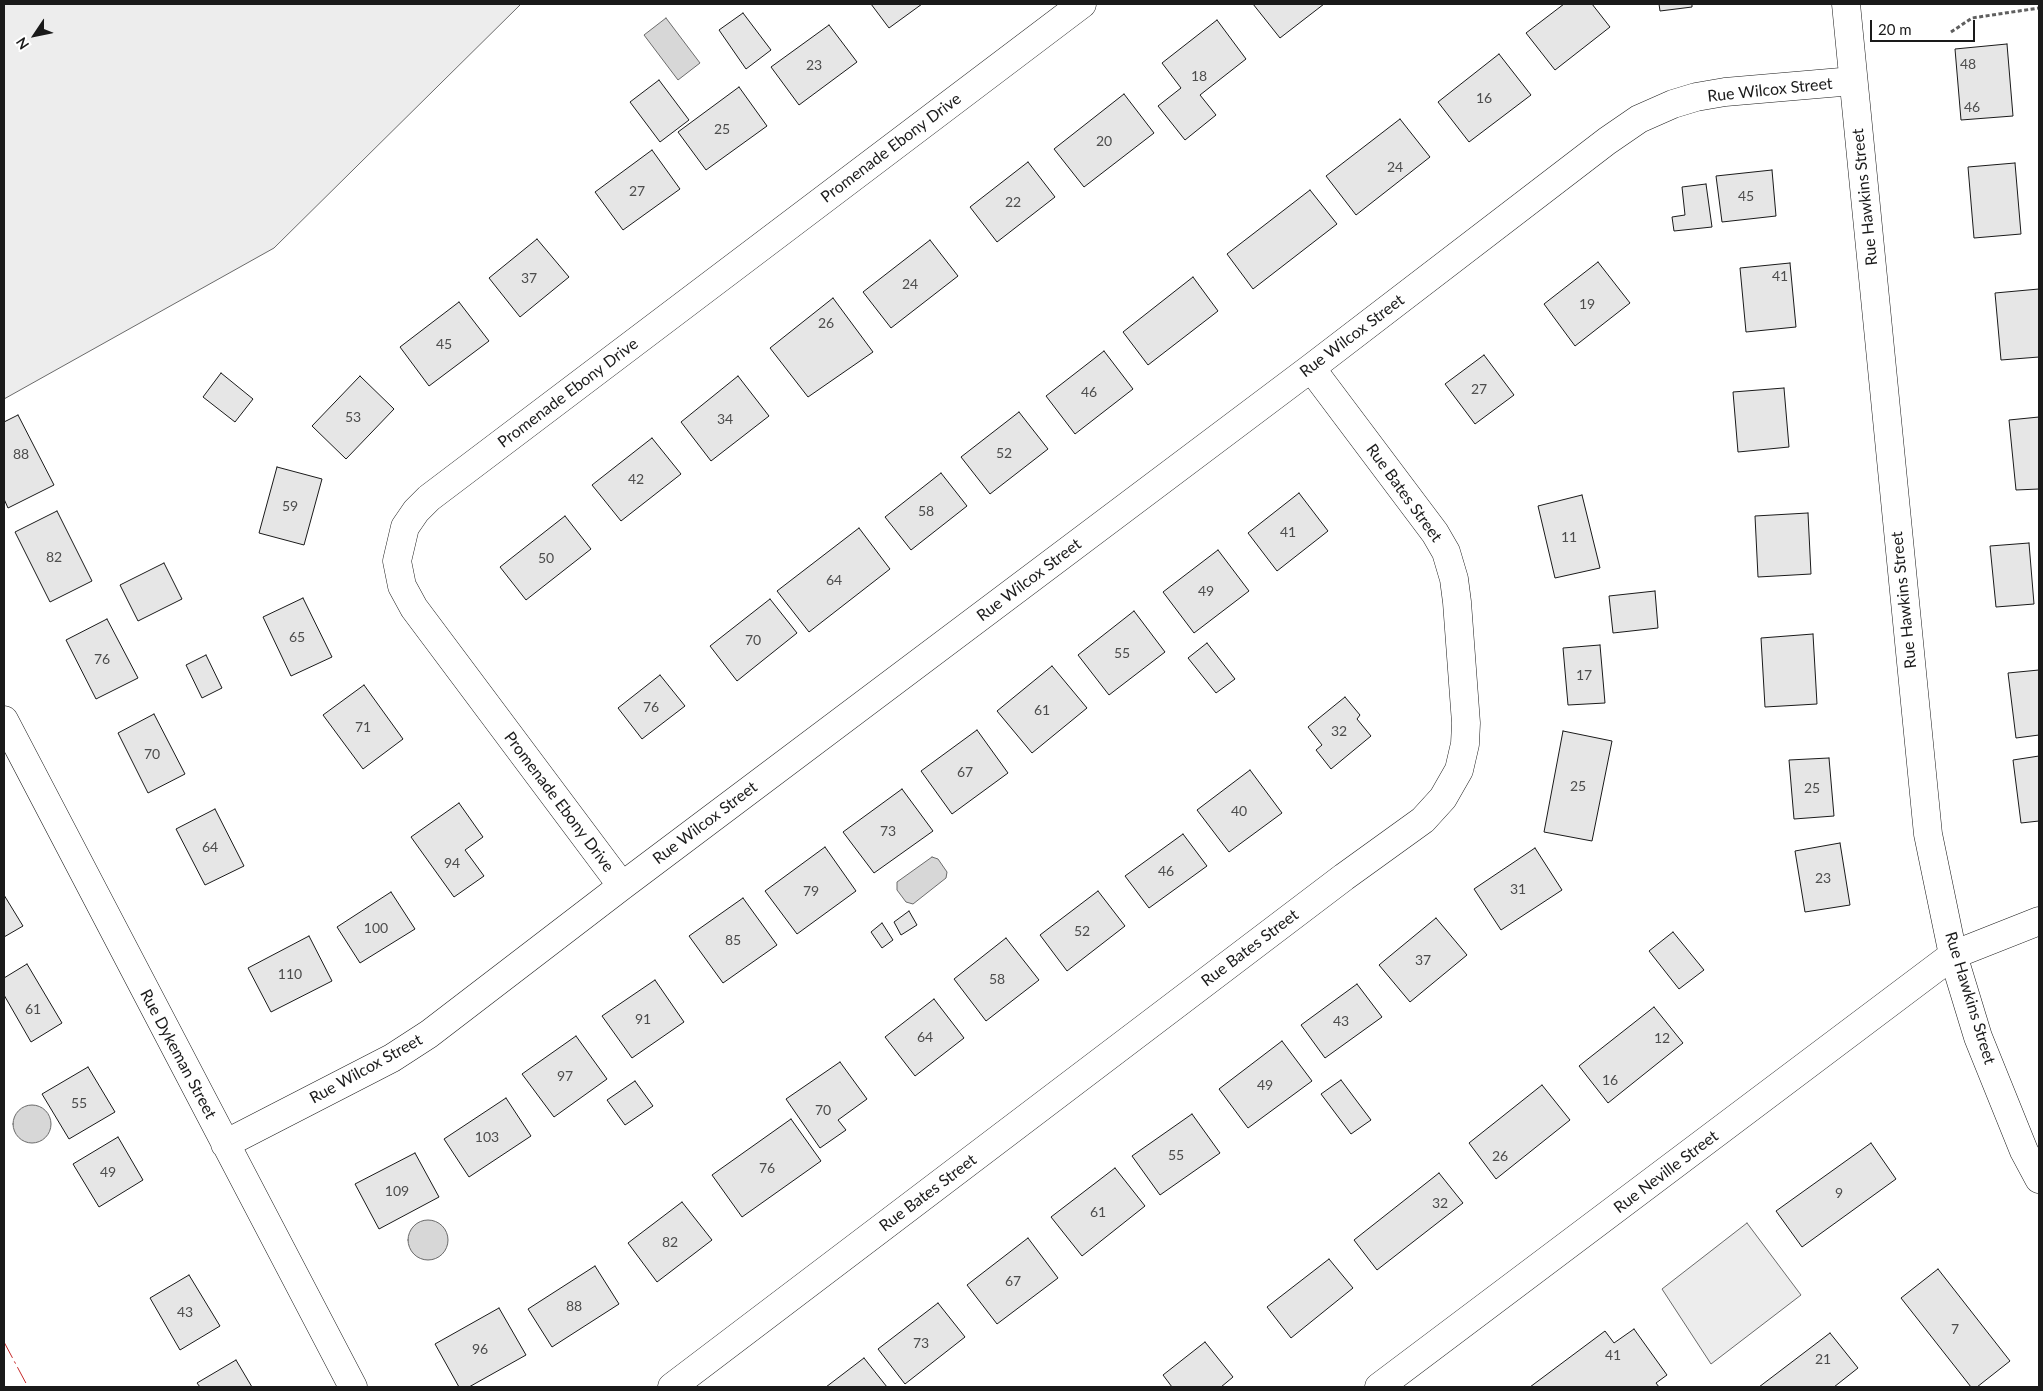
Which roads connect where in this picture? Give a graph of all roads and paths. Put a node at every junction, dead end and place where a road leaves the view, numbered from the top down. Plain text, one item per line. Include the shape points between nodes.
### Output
1 (1082, 4) edge
2 (1846, 4) edge
3 (2039, 8) edge
4 (1951, 32) dead end
5 (1853, 81) junction
6 (1311, 368) junction
7 (4, 720) edge
8 (622, 886) junction
9 (2039, 921) edge
10 (1953, 955) junction
11 (226, 1144) junction
12 (2039, 1179) edge
13 (353, 1387) edge
14 (672, 1387) edge
15 (1379, 1387) edge

1 - 8 street, Promenade Ebony Drive via 437,492 416,511 405,527 397,561 402,586 414,608
2 - 5 street, Rue Hawkins Street
3 - 4 path via 1972,18
5 - 6 street, Rue Wilcox Street via 1696,97 1639,119
5 - 10 street, Rue Hawkins Street via 1928,834
6 - 8 street, Rue Wilcox Street
6 - 14 street, Rue Bates Street via 1446,552 1457,602 1466,723 1459,770 1443,798 1423,820
7 - 11 street, Rue Dykeman Street
8 - 11 street, Rue Wilcox Street via 429,1034 392,1058
9 - 10 street, Rue Neville Street
10 - 12 street, Rue Hawkins Street via 1978,1037 2024,1151
10 - 15 street, Rue Neville Street
11 - 13 street, Rue Dykeman Street

